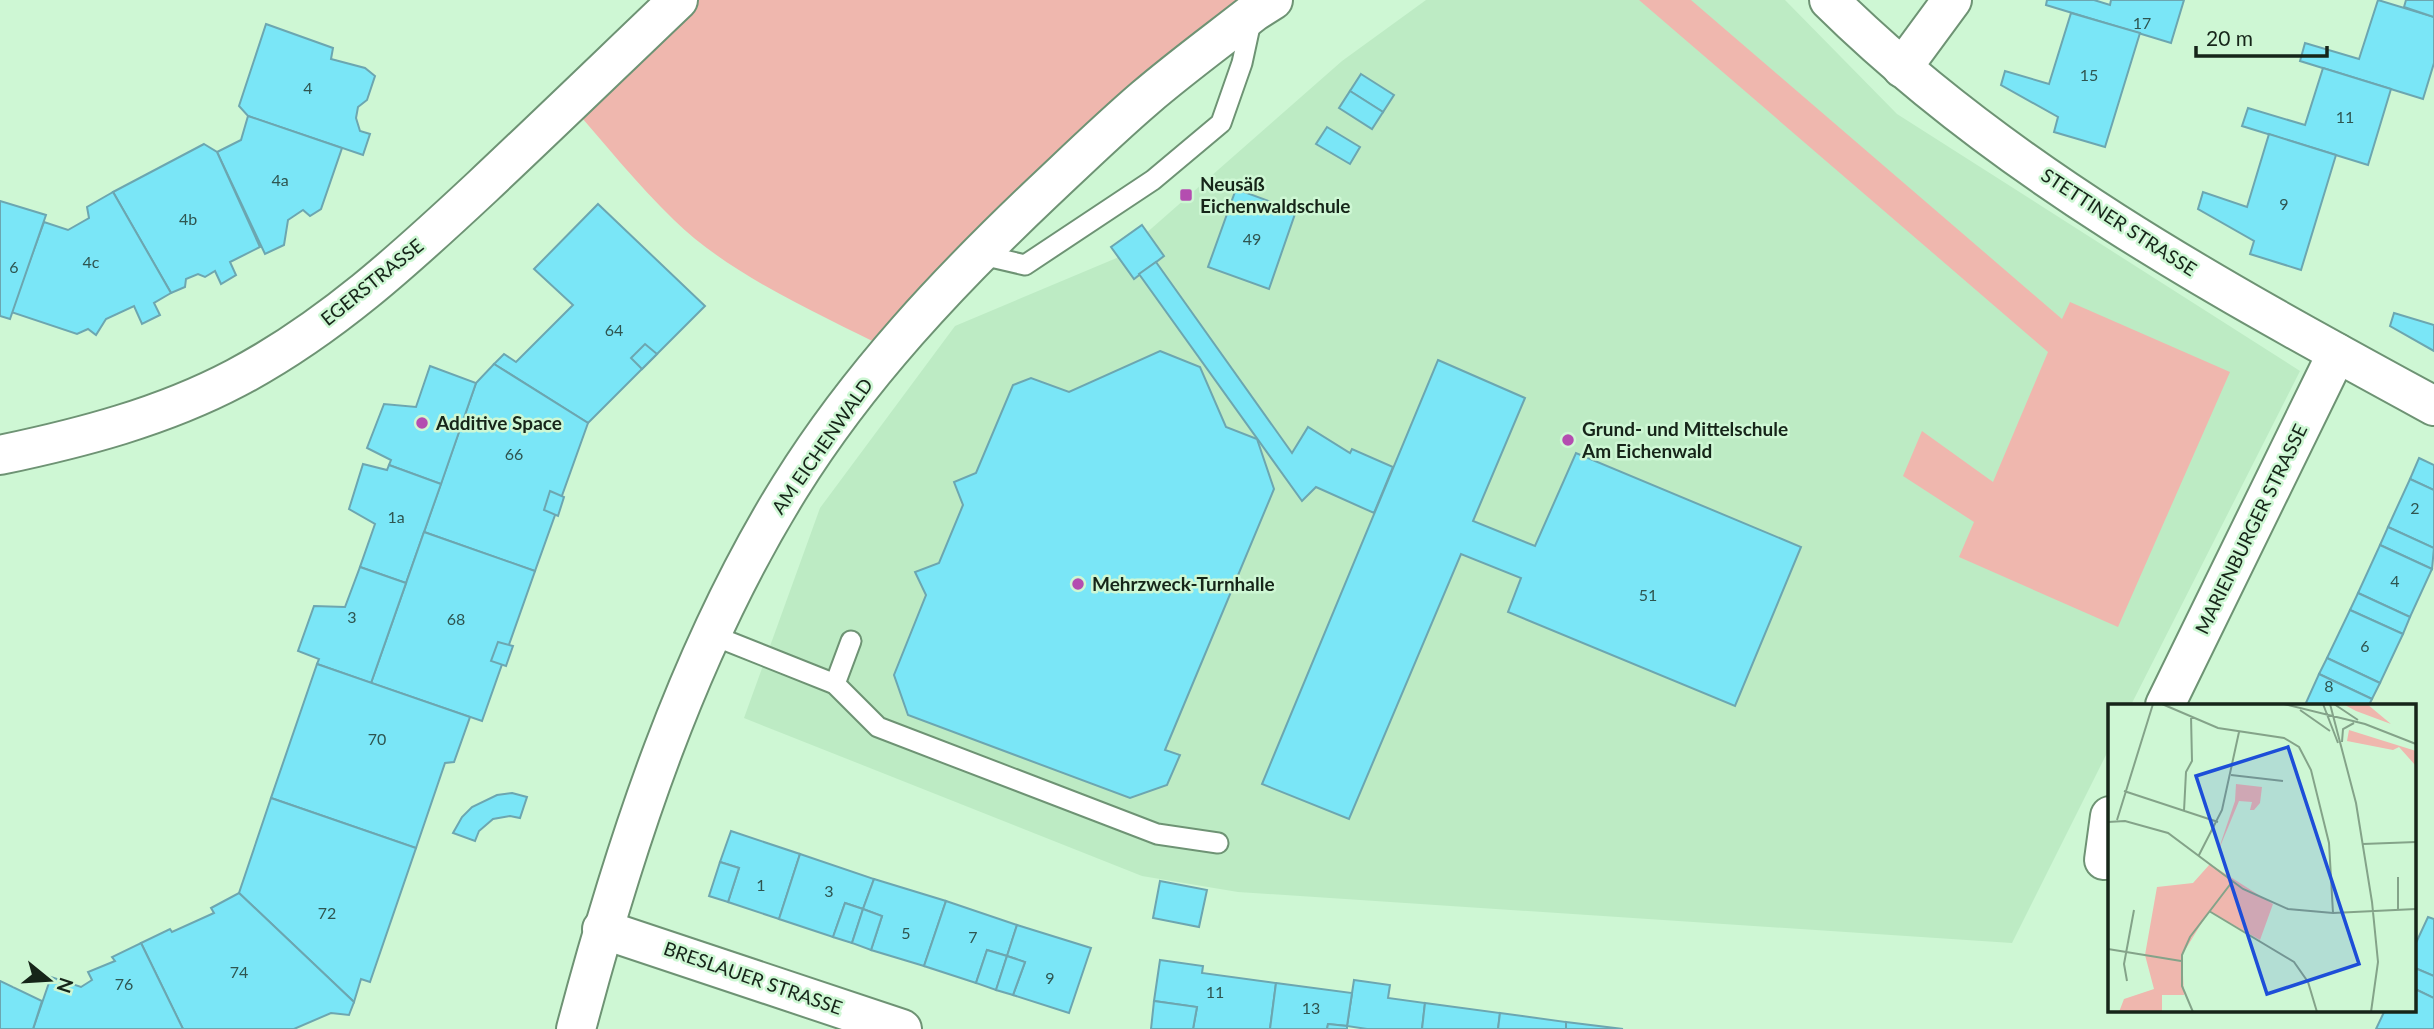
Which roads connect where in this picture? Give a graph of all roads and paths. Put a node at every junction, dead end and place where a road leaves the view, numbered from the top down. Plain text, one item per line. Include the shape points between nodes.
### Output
1 (678, 0) edge
2 (1829, 0) edge
3 (1952, 0) edge
4 (1257, 4) edge
5 (1902, 68) junction
6 (977, 254) junction
7 (2337, 353) junction
8 (2434, 406) edge
9 (0, 455) edge
10 (712, 635) junction
11 (852, 641) dead end
12 (835, 684) junction
13 (2165, 704) edge
14 (2108, 831) edge
15 (1218, 843) dead end
16 (2104, 860) dead end
17 (602, 929) junction
18 (576, 1029) edge
19 (902, 1029) edge

1 - 9 street, EGERSTRASSE via 399,263 289,347 178,405 116,428
2 - 5 street, STETTINER STRASSE
3 - 5 street
4 - 6 street, AM EICHENWALD via 1145,98
4 - 6 lane via 1221,123 1153,180 1025,265
5 - 7 street, STETTINER STRASSE via 2073,194
6 - 10 street, AM EICHENWALD via 836,418 747,561
7 - 8 street, STETTINER STRASSE
7 - 13 street, MARIENBURGER STRASSE
10 - 12 lane
10 - 17 street, AM EICHENWALD via 686,692
11 - 12 lane
12 - 15 lane via 878,727 1157,834
14 - 16 street
17 - 18 street, AM EICHENWALD
17 - 19 street, BRESLAUER STRASSE

